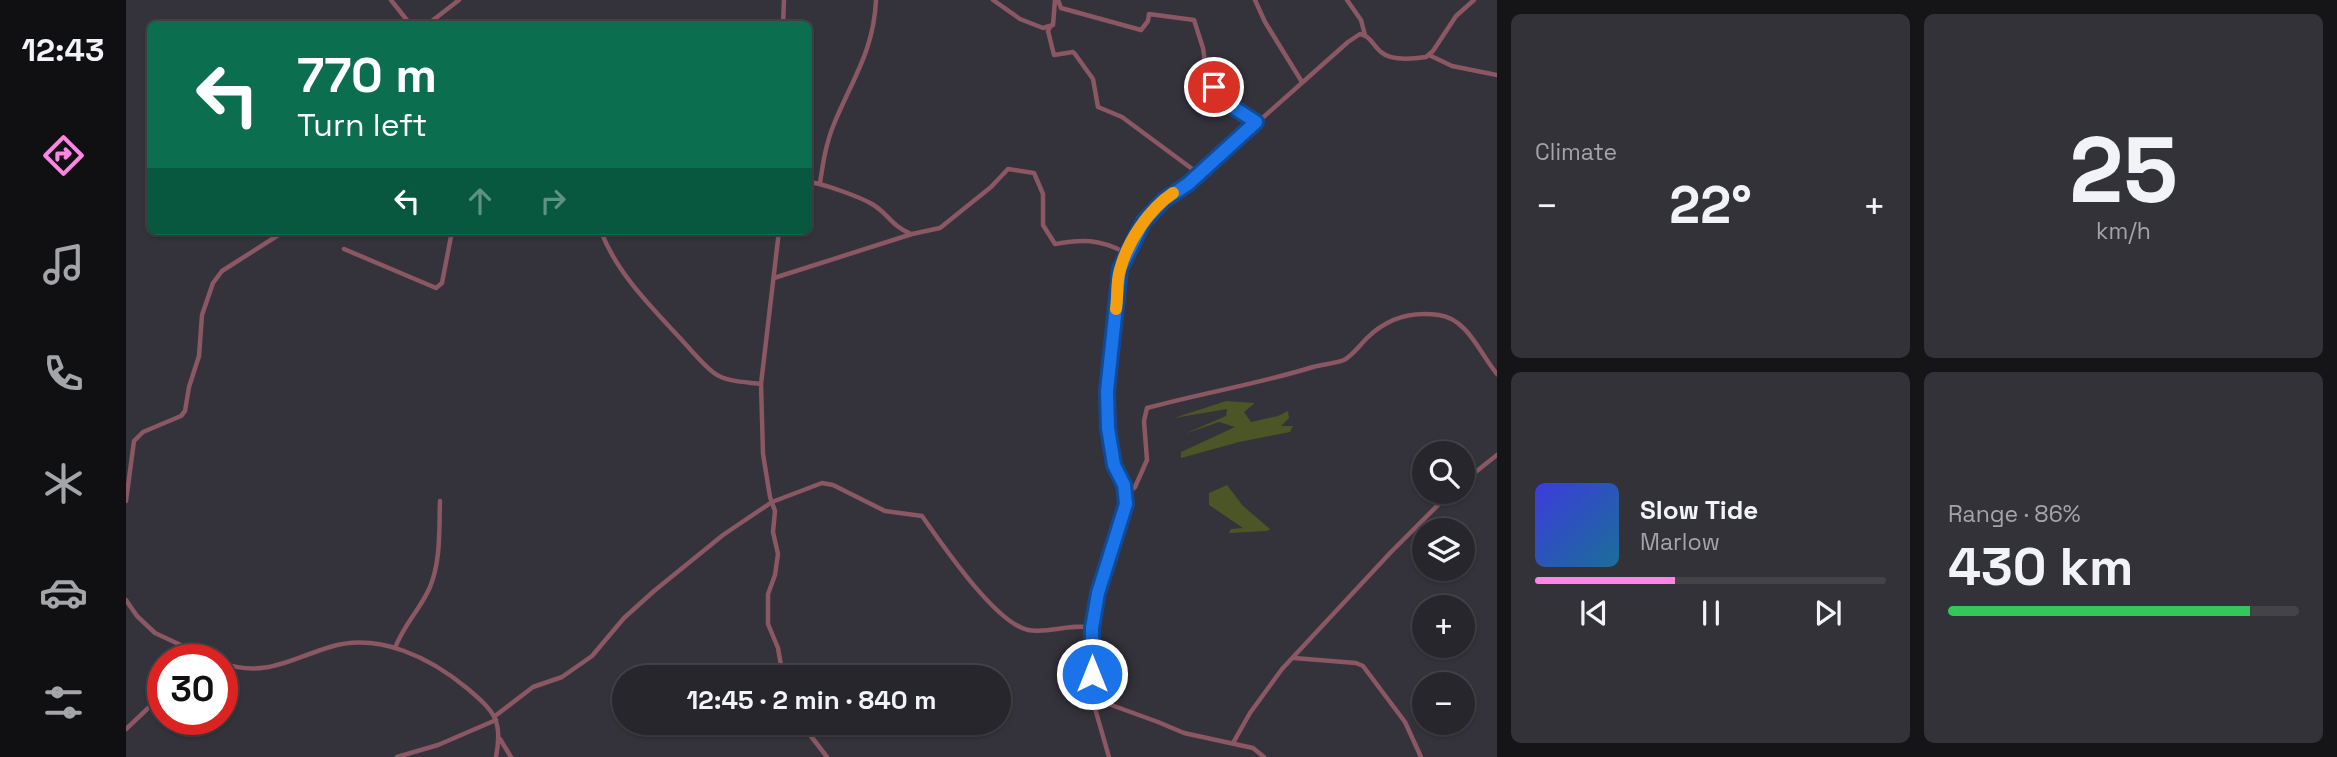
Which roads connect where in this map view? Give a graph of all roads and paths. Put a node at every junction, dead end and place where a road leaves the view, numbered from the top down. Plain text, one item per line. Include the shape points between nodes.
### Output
1 (391, 0) edge
2 (459, 0) edge
3 (784, 0) edge
4 (876, 0) edge
5 (993, 0) edge
6 (1056, 0) edge
7 (1255, 0) edge
8 (1347, 0) edge
9 (1474, 0) edge
10 (408, 21) edge
11 (432, 21) edge
12 (783, 21) edge
13 (1050, 27) junction
14 (1365, 35) junction
15 (1429, 55) junction
16 (1497, 75) edge
17 (1302, 82) junction
18 (1256, 122) junction
19 (1199, 174) junction
20 (812, 182) edge
21 (820, 183) junction
22 (912, 234) junction
23 (278, 235) edge
24 (451, 235) edge
25 (603, 235) edge
26 (779, 235) edge
27 (344, 249) dead end
28 (1124, 260) junction
29 (774, 278) junction
30 (1497, 374) edge
31 (761, 384) junction
32 (1497, 455) edge
33 (1475, 472) edge
34 (1126, 495) junction
35 (126, 501) edge
36 (440, 501) dead end
37 (772, 502) junction
38 (1439, 504) edge
39 (126, 600) edge
40 (1092, 628) junction
41 (179, 644) edge
42 (395, 648) junction
43 (1293, 658) junction
44 (781, 665) edge
45 (238, 668) edge
46 (1091, 698) junction
47 (147, 707) edge
48 (496, 718) junction
49 (126, 729) edge
50 (810, 735) edge
51 (499, 738) junction
52 (1233, 743) junction
53 (397, 757) edge
54 (496, 757) edge
55 (511, 757) edge
56 (827, 757) edge
57 (1109, 757) edge
58 (1264, 757) edge
59 (1421, 757) edge

1 - 10 street
2 - 11 street
3 - 12 street
4 - 21 street via 867,52 834,122
5 - 13 street via 1020,19
6 - 13 street
6 - 18 street via 1060,8 1141,30 1149,14 1194,20 1218,95
7 - 17 street
8 - 14 street
9 - 15 street via 1456,16
13 - 19 street via 1054,55 1075,54 1093,79 1099,107 1122,117
14 - 15 street via 1388,56
14 - 17 street via 1348,42
15 - 16 street via 1451,66
17 - 18 street
18 - 19 street
19 - 28 street via 1151,212
20 - 21 street
21 - 22 street via 872,204 893,226
22 - 28 street via 944,226 1008,169 1034,173 1043,194 1043,225 1055,244 1079,239 1108,244 1124,252
22 - 29 street
23 - 35 street via 222,271 213,283 202,315 199,356 185,411 134,441
24 - 27 street via 442,283 436,288
25 - 31 street via 627,277 715,373
26 - 29 street
28 - 34 street via 1118,277 1107,412 1114,465
29 - 31 street
30 - 34 street via 1452,318 1408,314 1388,321 1342,360 1147,408 1147,460 1135,487
31 - 37 street via 763,454
32 - 33 street
34 - 40 street
36 - 42 street via 437,568
37 - 40 street via 822,483 885,511 919,515 968,580 1015,625 1043,632
37 - 44 street via 778,554 768,594 768,624
37 - 48 street via 654,591 592,656 562,677 533,687
38 - 43 street
39 - 41 street via 155,633
40 - 46 street
42 - 45 street via 349,643 257,670
42 - 48 street via 442,669
43 - 52 street via 1270,684
43 - 59 street via 1363,666 1405,722
46 - 52 street via 1184,733
46 - 57 street
47 - 49 street
48 - 51 street
48 - 53 street via 438,746
50 - 56 street
51 - 54 street
51 - 55 street
52 - 58 street via 1253,748

